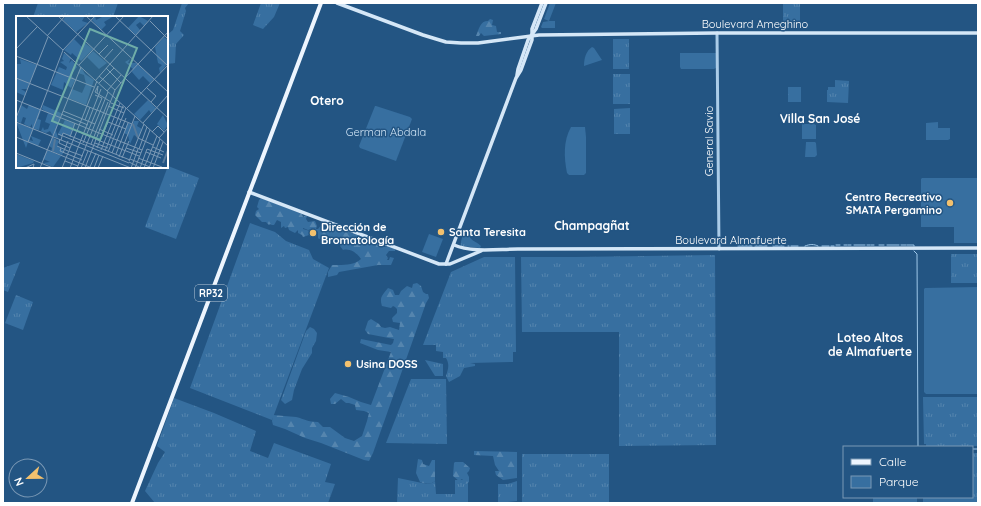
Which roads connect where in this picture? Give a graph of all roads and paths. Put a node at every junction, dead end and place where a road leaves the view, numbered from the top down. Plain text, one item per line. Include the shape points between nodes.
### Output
1 (321, 3) edge
2 (337, 3) edge
3 (542, 3) edge
4 (546, 3) edge
5 (717, 33) junction
6 (978, 33) edge
7 (532, 35) junction
8 (249, 192) junction
9 (454, 245) junction
10 (978, 248) edge
11 (719, 249) junction
12 (484, 250) junction
13 (446, 264) junction
14 (132, 503) edge

1 - 8 main road, RP32
2 - 7 main road, Boulevard Ameghino via 423,36 446,42 473,44
3 - 7 main road
4 - 7 main road
5 - 6 main road, Boulevard Ameghino
5 - 7 main road, Boulevard Ameghino
5 - 11 street, General Savio
7 - 9 main road
8 - 13 main road via 439,264
8 - 14 main road, RP32
9 - 12 main road, Boulevard Almafuerte via 464,249
9 - 13 main road
10 - 11 main road, Boulevard Almafuerte
11 - 12 main road, Boulevard Almafuerte
12 - 13 main road, Boulevard Almafuerte

